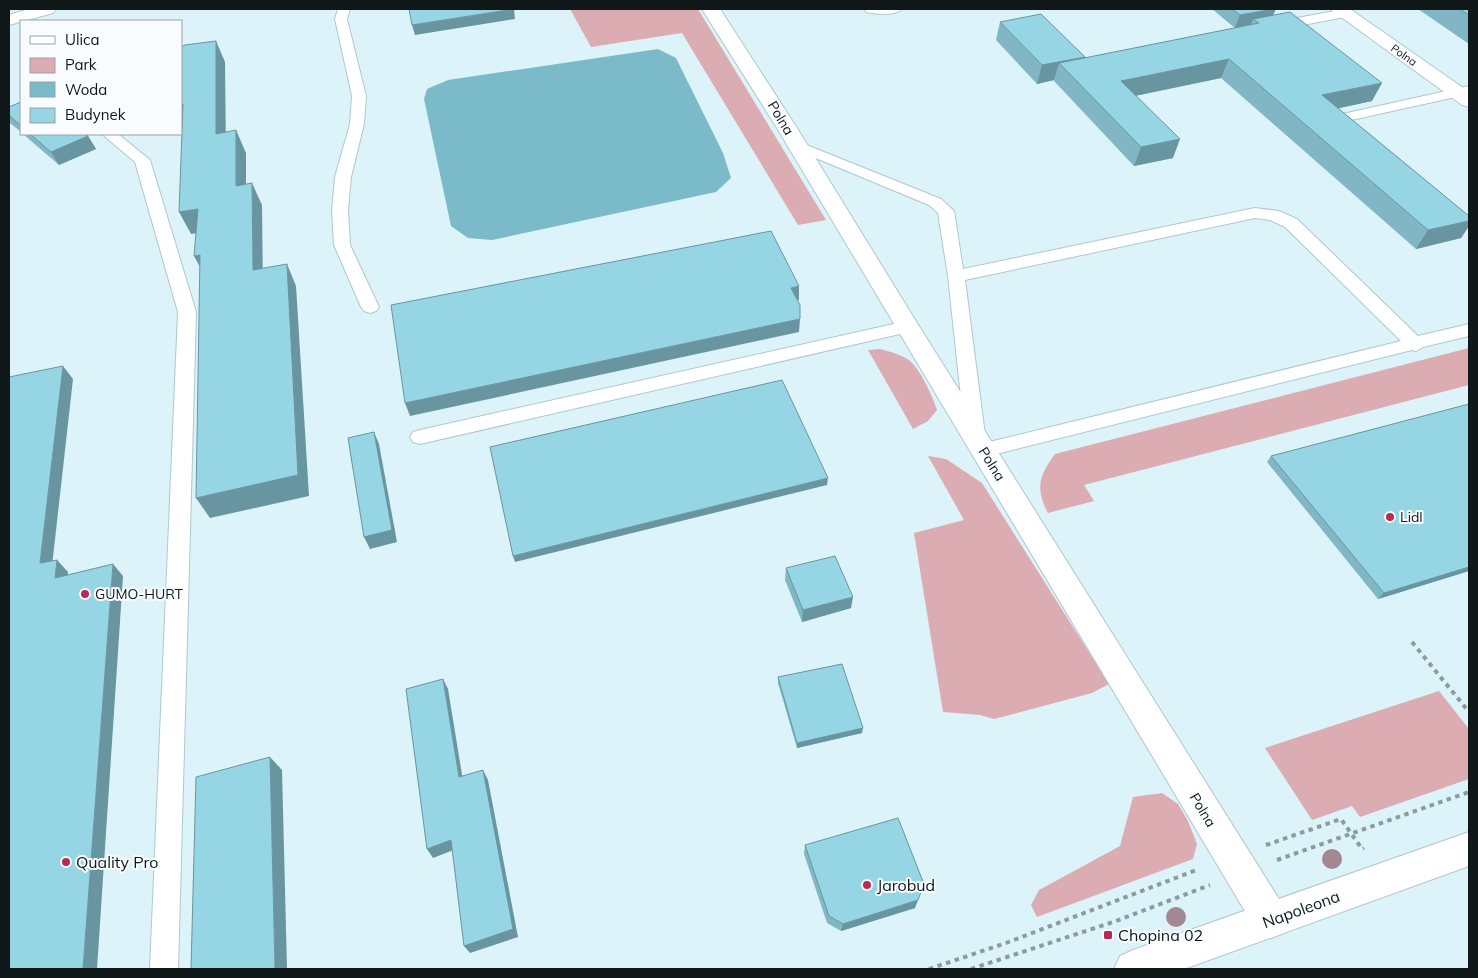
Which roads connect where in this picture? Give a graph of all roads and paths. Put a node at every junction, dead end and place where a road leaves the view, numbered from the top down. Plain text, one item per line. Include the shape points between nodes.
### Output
1 (344, 9) edge
2 (711, 9) edge
3 (872, 9) edge
4 (896, 9) edge
5 (42, 11) edge
6 (1342, 11) edge
7 (9, 20) edge
8 (1267, 27) edge
9 (1465, 94) edge
10 (1347, 117) edge
11 (110, 135) edge
12 (799, 146) junction
13 (956, 276) junction
14 (370, 308) dead end
15 (907, 327) junction
16 (1469, 330) edge
17 (1416, 345) junction
18 (420, 437) dead end
19 (979, 443) junction
20 (1412, 642) dead end
21 (1469, 712) edge
22 (1371, 846) dead end
23 (1469, 849) edge
24 (1231, 857) junction
25 (1270, 920) junction
26 (164, 969) edge
27 (928, 969) edge
28 (1133, 969) edge

1 - 14 lane via 341,19 360,96 357,124 342,177 342,245
2 - 12 street, Polna
3 - 4 lane
5 - 7 street
6 - 8 lane
6 - 9 street, Polna
9 - 10 lane
11 - 26 lane via 142,160 187,312
12 - 13 lane via 935,202 946,211
12 - 15 street, Polna
13 - 17 lane via 1254,213 1273,215 1291,223
13 - 19 lane
15 - 18 lane
15 - 19 street, Polna
16 - 17 lane
17 - 19 lane
19 - 24 street, Polna
20 - 21 path
22 - 24 path via 1362,849 1341,818
23 - 25 street, Napoleona
24 - 25 street, Polna
24 - 27 path via 1006,943
25 - 28 street, Napoleona

